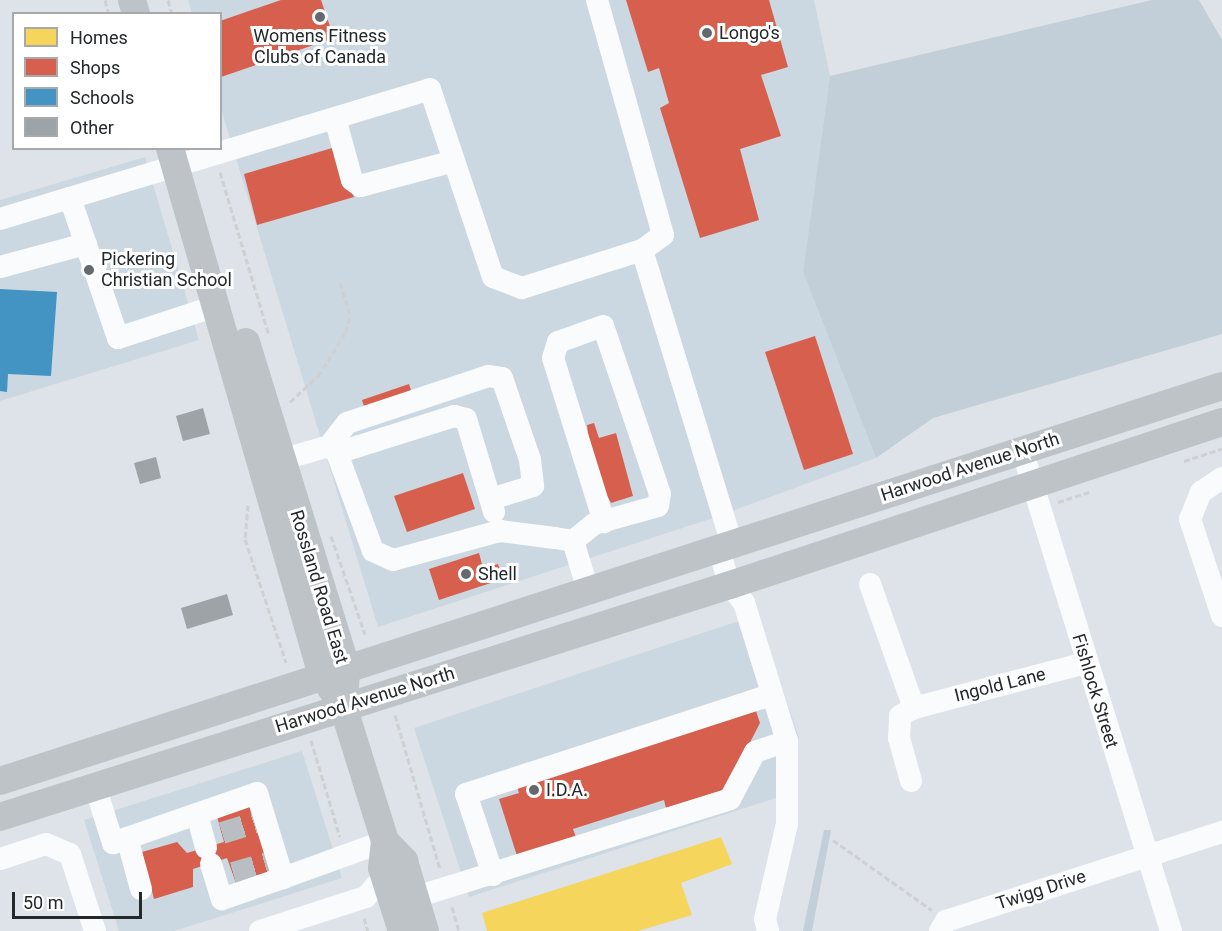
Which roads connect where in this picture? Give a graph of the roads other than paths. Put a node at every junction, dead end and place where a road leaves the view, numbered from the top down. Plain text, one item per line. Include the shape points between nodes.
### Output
1 (597, 0) edge
2 (335, 118) junction
3 (222, 148) edge
4 (215, 150) edge
5 (189, 157) edge
6 (454, 161) junction
7 (70, 198) junction
8 (0, 219) edge
9 (86, 244) junction
10 (642, 250) junction
11 (0, 267) edge
12 (216, 306) junction
13 (1222, 386) edge
14 (1222, 422) edge
15 (333, 450) junction
16 (1022, 450) junction
17 (281, 460) junction
18 (1222, 478) edge
19 (1033, 486) junction
20 (491, 499) junction
21 (604, 522) junction
22 (500, 531) junction
23 (573, 541) junction
24 (725, 547) junction
25 (870, 584) dead end
26 (588, 590) junction
27 (737, 594) junction
28 (1222, 616) edge
29 (1086, 663) junction
30 (334, 672) junction
31 (770, 695) junction
32 (343, 706) junction
33 (914, 708) junction
34 (787, 741) junction
35 (911, 781) dead end
36 (0, 782) edge
37 (95, 786) junction
38 (196, 814) junction
39 (0, 817) edge
40 (1222, 832) edge
41 (127, 838) junction
42 (386, 841) junction
43 (1148, 856) junction
44 (0, 859) edge
45 (276, 867) junction
46 (493, 874) junction
47 (385, 875) junction
48 (141, 889) dead end
49 (362, 898) junction
50 (404, 912) edge
51 (943, 926) edge
52 (95, 931) edge
53 (260, 931) edge
54 (425, 931) edge
55 (768, 931) edge
56 (1171, 931) edge

1 - 10 street via 663,234
2 - 3 street
2 - 6 street via 352,180 360,186
2 - 6 street via 430,89
4 - 5 street
5 - 7 street
5 - 12 main road, Rossland Road East
5 - 17 main road, Rossland Road East
6 - 10 street via 493,277 522,288
7 - 8 street
7 - 9 street
9 - 11 street
9 - 12 street via 118,338
10 - 24 street
12 - 30 main road, Rossland Road East
13 - 16 main road, Harwood Avenue North
14 - 19 main road, Harwood Avenue North
15 - 17 street
15 - 20 street via 454,416 466,419
15 - 20 street via 347,423 488,376 502,378 530,460 533,486
15 - 22 street via 373,551 393,560
16 - 19 street, Fishlock Street
16 - 24 main road, Harwood Avenue North
17 - 30 main road, Rossland Road East
18 - 28 street via 1201,492 1190,519
19 - 27 main road, Harwood Avenue North via 769,573
19 - 29 street, Fishlock Street
20 - 22 street
21 - 21 street via 658,506 660,494 603,326 558,342 553,358
21 - 23 street
22 - 23 street
23 - 26 street
24 - 26 main road, Harwood Avenue North
24 - 27 street
25 - 33 street
26 - 30 main road, Harwood Avenue North
27 - 31 street
27 - 32 main road, Harwood Avenue North
29 - 33 street, Ingold Lane
29 - 43 street, Fishlock Street
30 - 32 main road, Rossland Road East
30 - 36 main road, Harwood Avenue North
31 - 34 street
31 - 46 street via 466,794
32 - 37 main road, Harwood Avenue North
32 - 42 main road
33 - 35 street via 900,716 899,738
34 - 46 street via 755,752 730,799
34 - 55 street via 787,824 765,919
37 - 39 main road, Harwood Avenue North
37 - 41 street via 113,843
38 - 41 street
38 - 45 street via 258,794 260,822
38 - 45 street via 215,856 222,899
40 - 43 street, Twigg Drive
41 - 48 street
42 - 45 street via 345,854
42 - 47 main road
42 - 50 main road via 404,861
43 - 51 street, Twigg Drive
43 - 56 street, Fishlock Street
44 - 52 street via 46,844 70,854
46 - 50 street via 446,889
47 - 49 street
47 - 50 main road
49 - 50 street
49 - 53 street
50 - 54 main road

